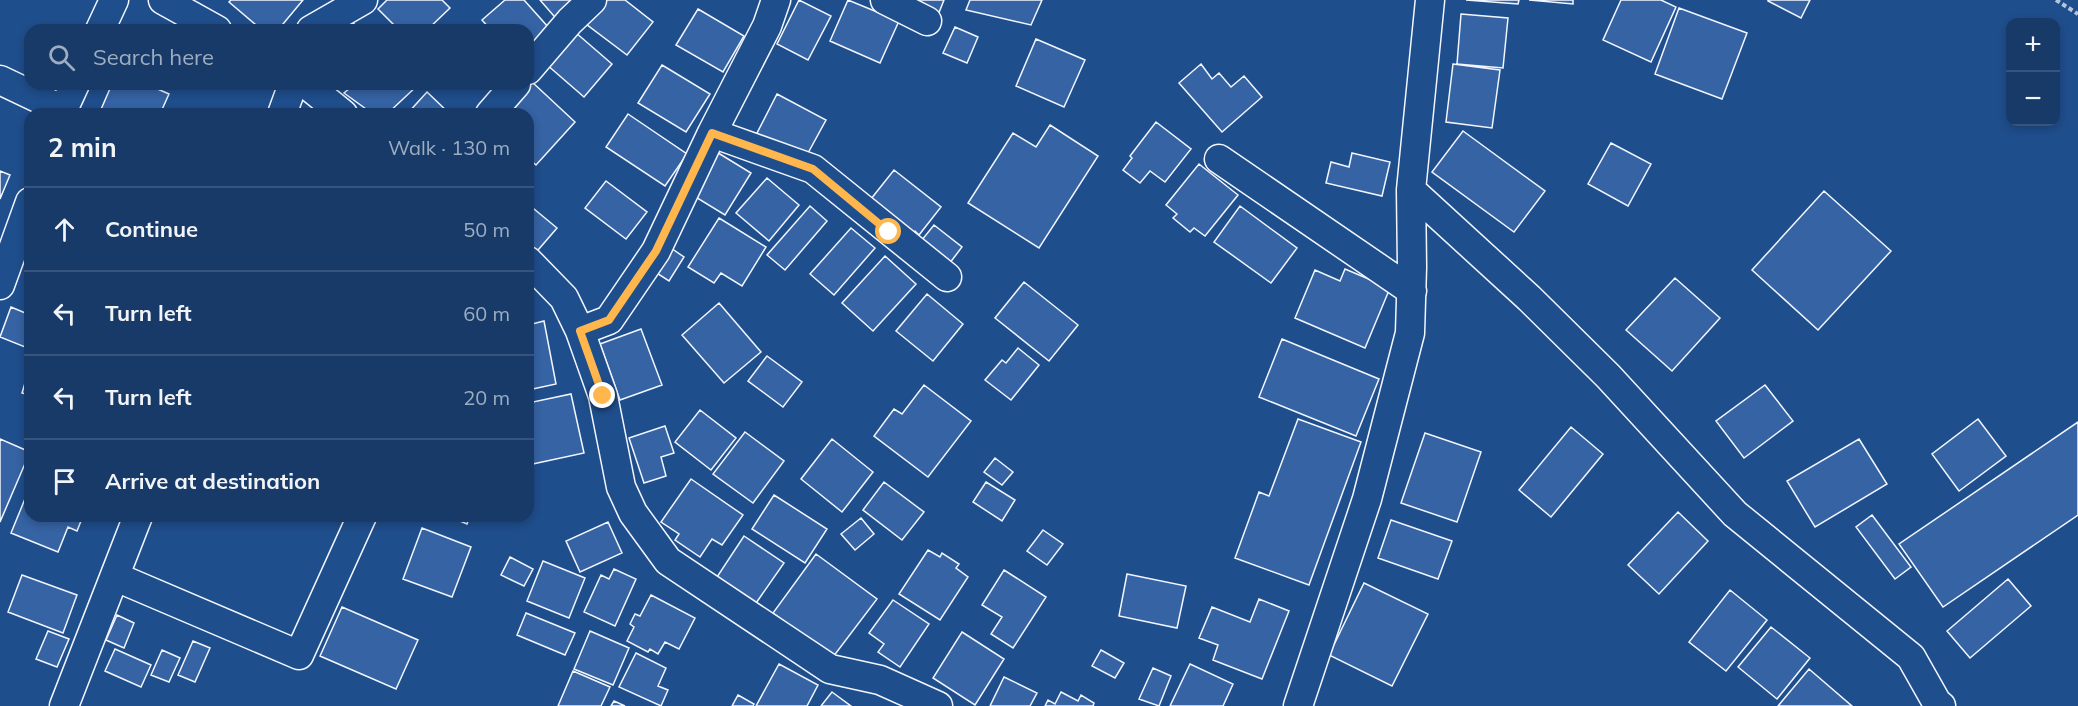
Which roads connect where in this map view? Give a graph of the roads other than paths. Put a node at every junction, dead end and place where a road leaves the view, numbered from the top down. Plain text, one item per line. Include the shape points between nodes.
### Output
1 (114, 0) edge
2 (363, 0) edge
3 (592, 0) edge
4 (776, 0) edge
5 (885, 0) edge
6 (1430, 0) edge
7 (176, 3) edge
8 (927, 21) dead end
9 (103, 24) edge
10 (208, 24) edge
11 (321, 24) edge
12 (534, 63) edge
13 (0, 80) edge
14 (72, 90) edge
15 (291, 90) edge
16 (314, 90) edge
17 (511, 90) edge
18 (54, 108) edge
19 (64, 108) edge
20 (284, 108) edge
21 (336, 108) edge
22 (495, 108) edge
23 (712, 133) junction
24 (1219, 159) dead end
25 (1411, 190) junction
26 (24, 219) edge
27 (534, 267) edge
28 (947, 277) dead end
29 (0, 285) edge
30 (1412, 291) junction
31 (580, 331) junction
32 (136, 522) edge
33 (360, 522) edge
34 (116, 577) junction
35 (64, 706) edge
36 (938, 706) edge
37 (1298, 706) edge
38 (1941, 706) edge

1 - 9 street
2 - 11 street
3 - 12 street
4 - 23 street via 767,26
5 - 8 street
6 - 25 street
7 - 10 street
13 - 18 street
14 - 19 street
15 - 20 street
16 - 21 street
17 - 22 street
23 - 28 street via 813,169
23 - 31 street via 656,251 609,320
24 - 30 street
25 - 30 street
25 - 38 street via 1608,376 1735,514 1911,657
26 - 29 street
27 - 31 street via 564,298
30 - 37 street via 1410,333 1367,499
31 - 36 street via 603,396 621,487 633,513 668,561 830,669 880,680
32 - 34 street
33 - 34 street via 299,655
34 - 35 street

